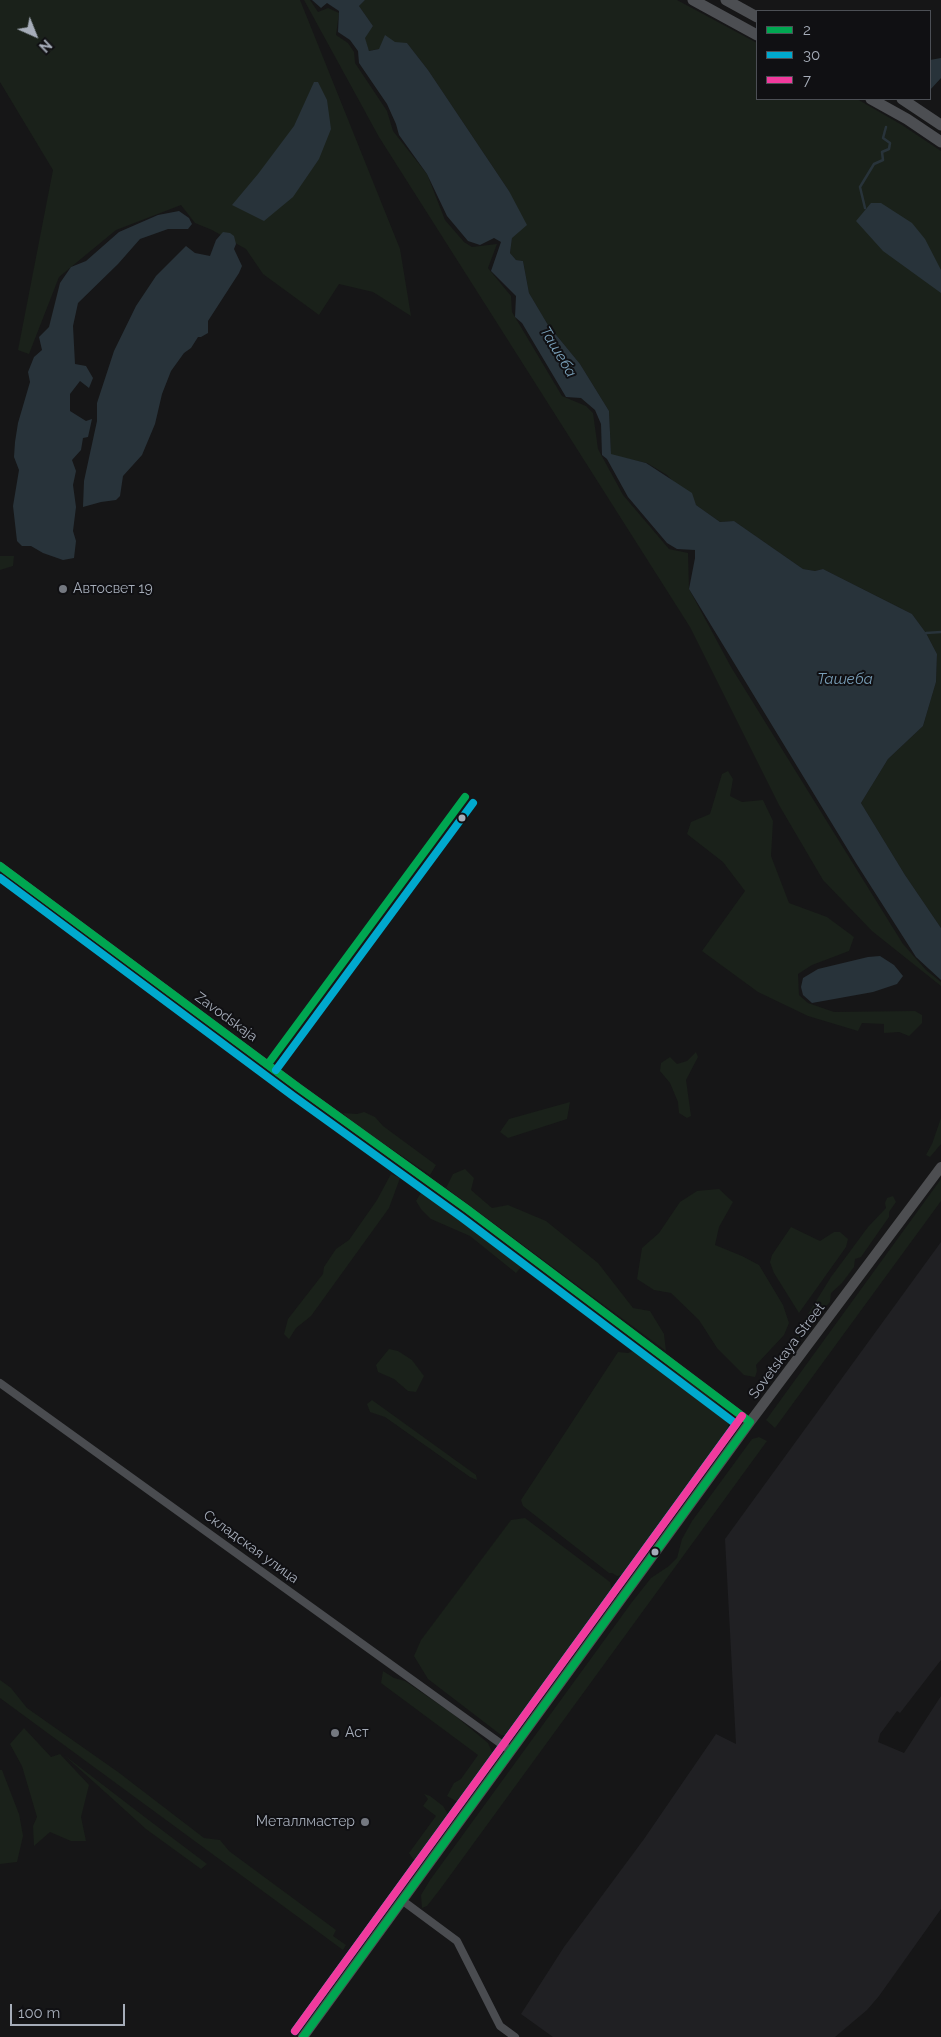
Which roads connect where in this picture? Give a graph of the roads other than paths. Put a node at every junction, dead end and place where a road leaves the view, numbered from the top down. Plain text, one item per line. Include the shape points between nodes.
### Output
1 (693, 0) edge
2 (726, 0) edge
3 (756, 16) edge
4 (756, 34) edge
5 (873, 100) edge
6 (904, 100) edge
7 (941, 125) edge
8 (941, 142) edge
9 (0, 866) edge
10 (941, 1167) edge
11 (0, 1383) edge
12 (750, 1422) junction
13 (511, 1751) junction
14 (403, 1901) junction
15 (303, 2037) edge
16 (515, 2037) edge

1 - 4 highway
2 - 3 highway
5 - 8 highway
6 - 7 highway
9 - 12 street, Zavodskaja via 467,1209
10 - 12 main road, Sovetskaya Street
11 - 13 street, Складская улица
12 - 13 main road, Sovetskaya Street
13 - 14 main road, Sovetskaya Street
14 - 15 main road, Sovetskaya Street
14 - 16 street via 458,1941 500,2026

